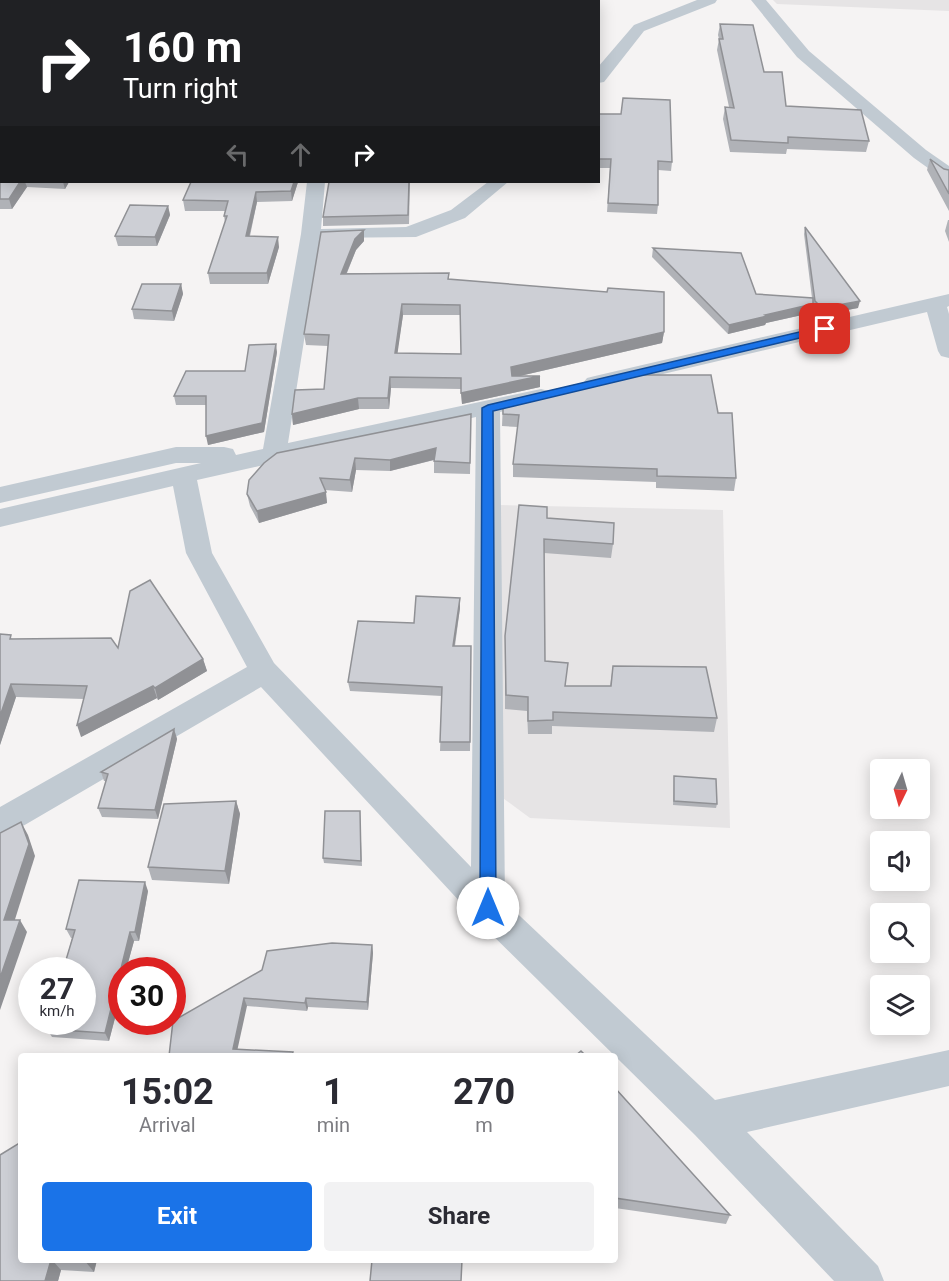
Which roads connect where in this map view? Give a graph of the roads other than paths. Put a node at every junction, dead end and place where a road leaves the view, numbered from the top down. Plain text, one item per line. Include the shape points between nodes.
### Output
1 (710, 0) edge
2 (758, 0) edge
3 (600, 76) edge
4 (949, 174) edge
5 (316, 183) edge
6 (498, 183) edge
7 (311, 234) junction
8 (942, 301) edge
9 (949, 351) edge
10 (488, 408) junction
11 (274, 454) junction
12 (184, 476) junction
13 (0, 495) edge
14 (0, 518) edge
15 (264, 671) junction
16 (0, 823) edge
17 (488, 908) junction
18 (949, 1068) edge
19 (709, 1121) junction
20 (863, 1281) edge

1 - 3 street via 639,28
2 - 4 street via 803,54
5 - 7 street
6 - 7 street via 458,214 409,232
7 - 11 street
8 - 9 street
8 - 10 street
10 - 11 street
10 - 17 street
11 - 12 street
11 - 13 street via 176,455
12 - 14 street
12 - 15 street via 199,553
15 - 16 street
15 - 17 street
17 - 19 street
18 - 19 street
19 - 20 street

